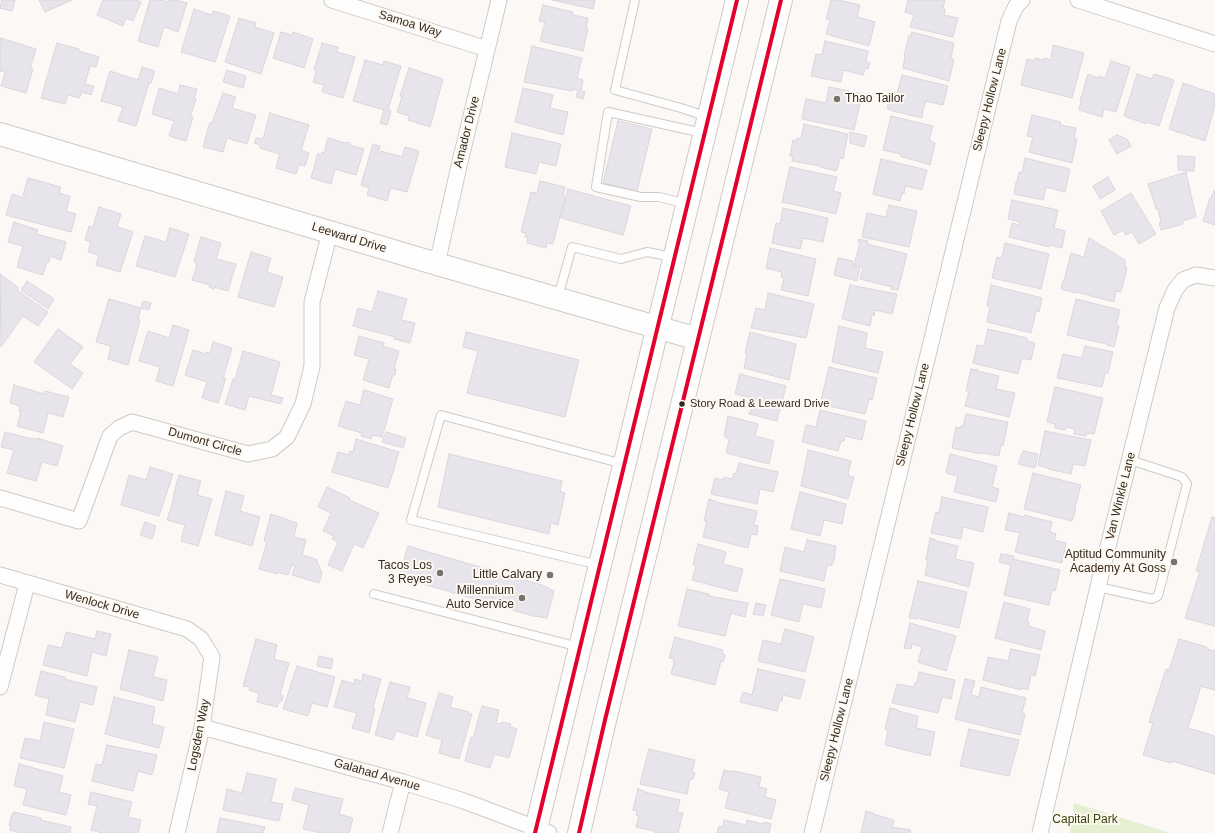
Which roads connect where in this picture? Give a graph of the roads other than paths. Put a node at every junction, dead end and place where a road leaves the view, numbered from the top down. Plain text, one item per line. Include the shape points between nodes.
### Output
1 (332, 0) edge
2 (499, 0) edge
3 (635, 0) edge
4 (737, 0) edge
5 (781, 0) edge
6 (1022, 0) edge
7 (1078, 0) edge
8 (1215, 44) edge
9 (488, 49) junction
10 (706, 125) junction
11 (0, 134) edge
12 (687, 204) junction
13 (330, 232) junction
14 (674, 257) junction
15 (437, 264) junction
16 (1215, 278) edge
17 (557, 299) junction
18 (657, 327) junction
19 (698, 339) junction
20 (1130, 460) junction
21 (624, 464) junction
22 (0, 498) edge
23 (600, 565) junction
24 (0, 575) edge
25 (27, 584) junction
26 (1098, 587) junction
27 (374, 594) dead end
28 (202, 638) joint
29 (580, 648) junction
30 (0, 687) edge
31 (202, 727) junction
32 (404, 782) junction
33 (540, 831) edge
34 (177, 833) edge
35 (390, 833) edge
36 (579, 833) edge
37 (812, 833) edge
38 (1040, 833) edge

1 - 9 street, Samoa Way
2 - 9 street, Amador Drive
3 - 10 lane via 615,90 681,108
4 - 10 main road
5 - 19 main road
6 - 37 street, Sleepy Hollow Lane via 1009,21
7 - 8 street
9 - 15 street, Amador Drive
10 - 12 main road
10 - 12 lane via 608,112 596,187
11 - 13 main road, Leeward Drive
12 - 14 main road
13 - 15 main road, Leeward Drive
13 - 22 street, Dumont Circle via 312,302 312,366 303,404 287,437 272,449 248,454 132,422 110,436 79,521
14 - 17 lane via 647,252 621,259 572,247
14 - 18 main road
15 - 17 main road, Leeward Drive
16 - 20 street, Van Winkle Lane via 1196,275 1183,280 1175,290 1167,308
17 - 18 main road, Leeward Drive
18 - 19 main road, Leeward Drive
18 - 21 main road
19 - 36 main road
20 - 26 street, Van Winkle Lane
20 - 26 lane via 1182,477 1187,484 1158,596 1152,599
21 - 23 main road
21 - 23 lane via 441,415 411,520
23 - 29 main road
24 - 25 street, Wenlock Drive
25 - 28 street, Wenlock Drive via 187,629
25 - 30 street
26 - 38 street, Van Winkle Lane
27 - 29 lane
28 - 31 street, Logsden Way via 212,657
29 - 33 main road
31 - 32 street, Galahad Avenue
31 - 34 street, Logsden Way
32 - 33 street, Galahad Avenue via 464,801
32 - 35 street

